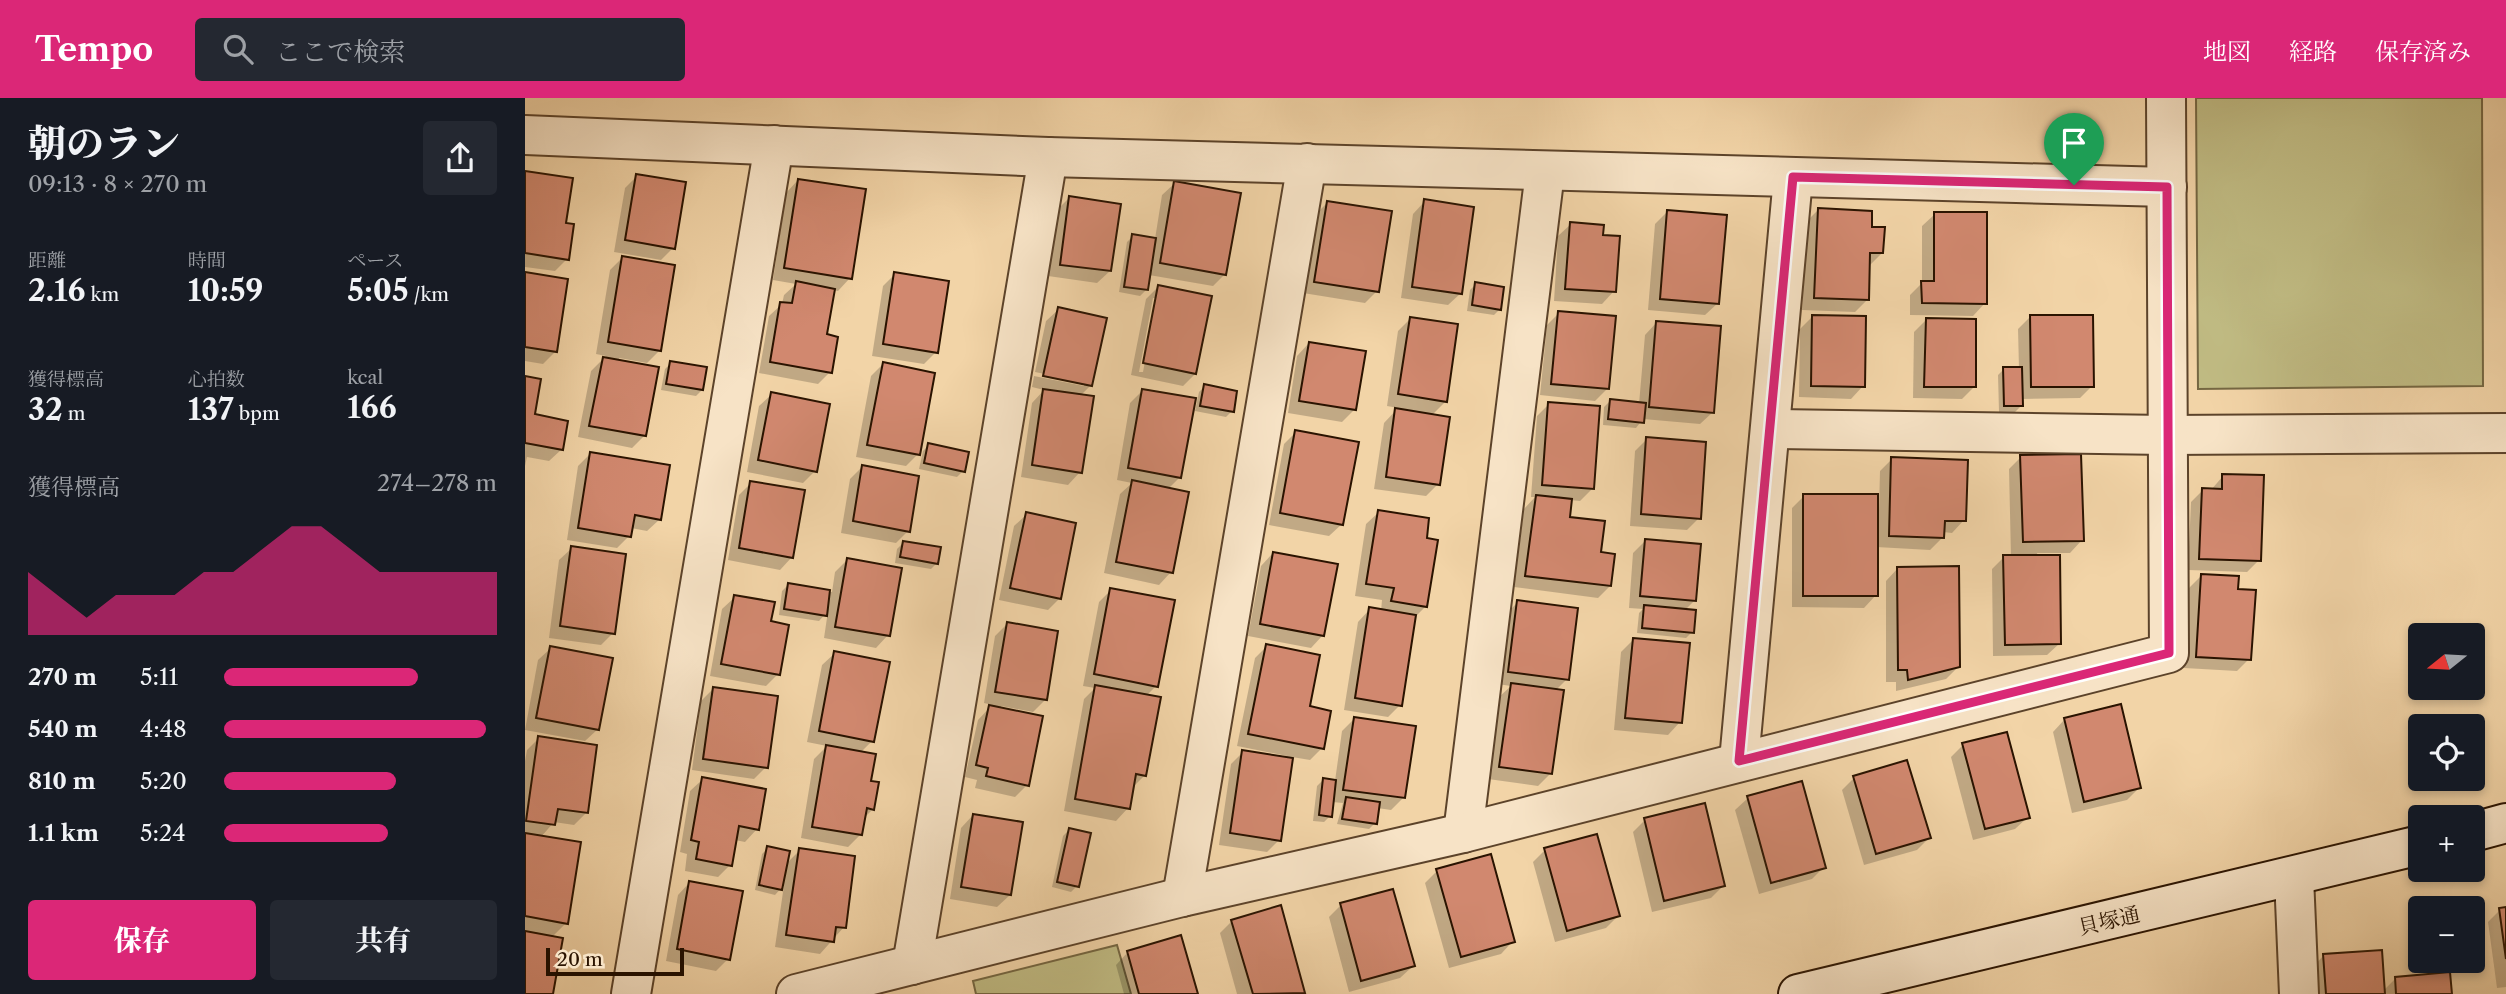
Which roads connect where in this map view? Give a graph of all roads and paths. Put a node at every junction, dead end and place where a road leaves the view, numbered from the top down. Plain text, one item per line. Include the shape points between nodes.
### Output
1 (2166, 98) edge
2 (525, 135) edge
3 (774, 145) junction
4 (1048, 157) junction
5 (1307, 163) junction
6 (1545, 172) junction
7 (1793, 177) junction
8 (2167, 187) junction
9 (1771, 429) junction
10 (2506, 433) edge
11 (2166, 435) junction
12 (1739, 761) junction
13 (2506, 823) edge
14 (2485, 829) edge
15 (1462, 832) junction
16 (2408, 848) edge
17 (2294, 877) junction
18 (1182, 897) junction
19 (912, 965) junction
20 (631, 994) edge
21 (796, 994) edge
22 (1798, 994) edge
23 (2299, 994) edge

1 - 8 street
2 - 3 street
3 - 4 street
3 - 20 street
4 - 5 street
4 - 19 street
5 - 6 street
5 - 18 street
6 - 7 street
6 - 15 street
7 - 8 street
7 - 9 street
8 - 11 street
9 - 11 street
9 - 12 street
10 - 11 street
11 - 12 street via 2169,653
12 - 15 street
13 - 14 street
15 - 18 street
16 - 17 street, 貝塚通
17 - 22 street, 貝塚通
17 - 23 street
18 - 19 street
19 - 21 street

